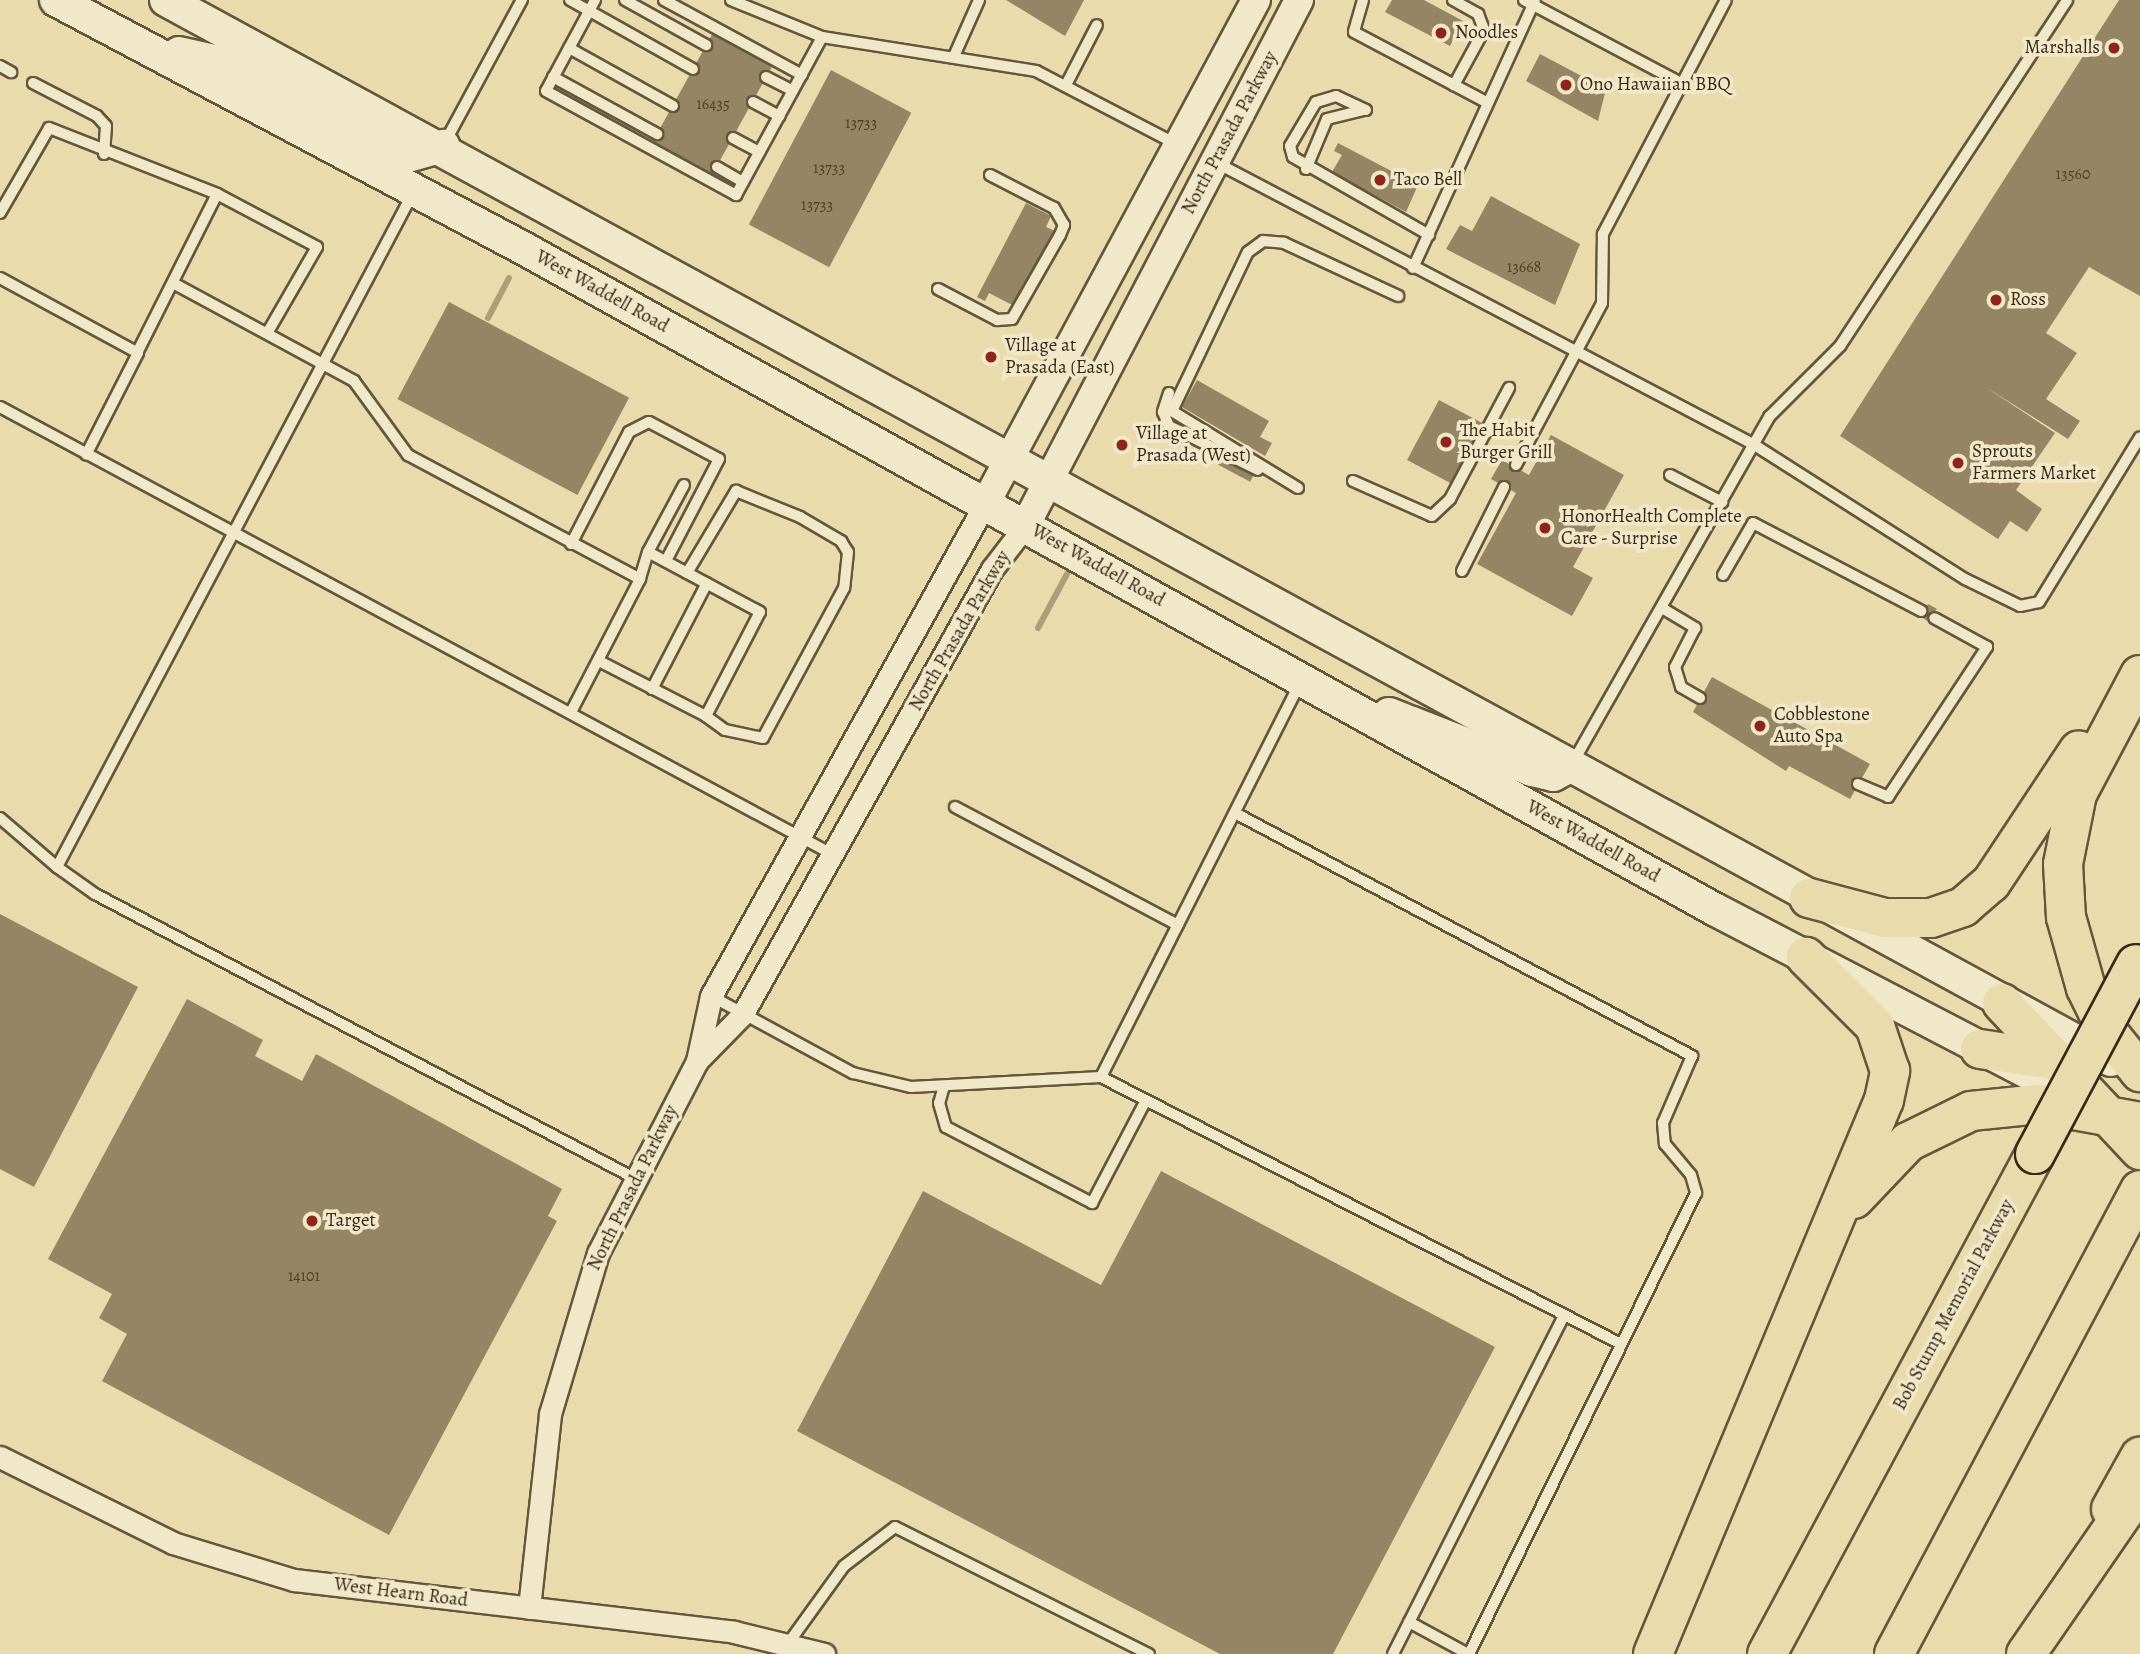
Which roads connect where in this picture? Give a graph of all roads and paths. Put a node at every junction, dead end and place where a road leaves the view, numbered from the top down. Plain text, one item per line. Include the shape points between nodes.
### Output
1 (56, 0) edge
2 (166, 0) edge
3 (522, 0) edge
4 (570, 0) edge
5 (625, 0) edge
6 (664, 0) edge
7 (731, 0) edge
8 (979, 0) edge
9 (1256, 0) edge
10 (1299, 0) edge
11 (1363, 0) edge
12 (1454, 0) edge
13 (1726, 0) edge
14 (2067, 0) edge
15 (1531, 2) edge
16 (592, 5) edge
17 (1097, 25) dead end
18 (822, 37) junction
19 (137, 43) junction
20 (706, 45) dead end
21 (569, 48) junction
22 (955, 54) junction
23 (0, 66) edge
24 (693, 69) dead end
25 (11, 72) dead end
26 (802, 75) junction
27 (553, 77) junction
28 (766, 77) dead end
29 (33, 83) dead end
30 (1067, 83) junction
31 (1681, 83) junction
32 (1454, 85) junction
33 (793, 91) junction
34 (752, 102) dead end
35 (1486, 102) junction
36 (673, 106) dead end
37 (779, 116) junction
38 (657, 134) dead end
39 (733, 138) dead end
40 (1179, 145) junction
41 (443, 146) junction
42 (760, 152) junction
43 (104, 154) junction
44 (1214, 162) junction
45 (717, 167) dead end
46 (1306, 169) junction
47 (990, 175) dead end
48 (743, 182) junction
49 (414, 190) junction
50 (217, 194) junction
51 (0, 213) edge
52 (1429, 236) junction
53 (1413, 268) junction
54 (0, 278) edge
55 (173, 284) junction
56 (938, 289) dead end
57 (1398, 296) dead end
58 (268, 332) junction
59 (1578, 351) junction
60 (137, 353) junction
61 (324, 362) junction
62 (1508, 388) dead end
63 (0, 407) edge
64 (2140, 437) edge
65 (1753, 444) junction
66 (86, 455) junction
67 (1009, 458) junction
68 (1516, 465) dead end
69 (1670, 475) dead end
70 (1049, 480) junction
71 (1353, 481) dead end
72 (684, 485) dead end
73 (1504, 487) dead end
74 (1298, 488) dead end
75 (1722, 502) junction
76 (985, 504) junction
77 (1025, 526) junction
78 (236, 534) junction
79 (571, 544) junction
80 (648, 552) junction
81 (666, 561) junction
82 (1462, 571) dead end
83 (687, 573) junction
84 (1723, 575) dead end
85 (640, 579) junction
86 (707, 583) junction
87 (1662, 608) junction
88 (1921, 611) dead end
89 (1934, 618) dead end
90 (599, 661) junction
91 (2140, 675) edge
92 (1313, 687) junction
93 (652, 689) junction
94 (1700, 698) dead end
95 (572, 710) junction
96 (706, 716) junction
97 (2113, 717) junction
98 (1572, 765) junction
99 (1858, 784) dead end
100 (955, 807) dead end
101 (1234, 813) junction
102 (0, 818) edge
103 (800, 835) junction
104 (830, 853) junction
105 (57, 867) junction
106 (1809, 898) junction
107 (1178, 925) junction
108 (1806, 957) junction
109 (2138, 960) edge
110 (711, 996) junction
111 (2002, 1003) junction
112 (742, 1014) junction
113 (1980, 1049) junction
114 (697, 1061) junction
115 (2061, 1061) junction
116 (2140, 1074) edge
117 (1101, 1077) junction
118 (944, 1086) junction
119 (1146, 1100) junction
120 (2132, 1123) edge
121 (2140, 1150) edge
122 (634, 1178) junction
123 (2136, 1198) edge
124 (1835, 1226) junction
125 (1564, 1316) junction
126 (1621, 1344) junction
127 (0, 1457) edge
128 (2140, 1457) edge
129 (2140, 1489) edge
130 (529, 1608) junction
131 (2050, 1617) junction
132 (1409, 1622) junction
133 (787, 1645) junction
134 (824, 1654) edge
135 (1149, 1654) edge
136 (1393, 1654) edge
137 (1469, 1654) edge
138 (1653, 1654) edge
139 (1767, 1654) edge
140 (1894, 1654) edge
141 (2026, 1654) edge

1 - 19 main road, West Waddell Road
2 - 41 main road
3 - 41 lane
4 - 16 lane
5 - 20 lane
6 - 26 lane
7 - 18 lane
8 - 22 lane
9 - 40 street, North Prasada Parkway
10 - 44 street, North Prasada Parkway
11 - 32 lane via 1354,32
12 - 32 lane via 1478,13 1484,30
13 - 31 lane
14 - 65 lane via 1840,346 1785,399
15 - 31 lane
15 - 35 lane
16 - 21 lane
16 - 24 lane
17 - 30 lane
18 - 22 lane
18 - 26 lane
19 - 41 main road via 227,64 404,157
19 - 49 main road, West Waddell Road
21 - 27 lane
21 - 36 lane
22 - 30 lane
23 - 25 lane
26 - 33 lane
27 - 38 lane
27 - 48 lane via 546,91 736,195
28 - 33 lane
29 - 43 lane via 97,116 106,126
30 - 40 lane
31 - 59 lane via 1603,234 1602,303
32 - 35 lane
33 - 37 lane
34 - 37 lane
35 - 52 lane
37 - 42 lane
39 - 42 lane
40 - 67 street, North Prasada Parkway
41 - 67 main road
42 - 48 lane
43 - 50 lane
43 - 51 lane via 49,128
44 - 53 lane
44 - 70 street, North Prasada Parkway
45 - 48 lane
46 - 46 lane via 1290,146 1310,107 1336,96 1366,110 1327,119
46 - 52 lane
47 - 56 lane via 1055,208 1064,225 1060,235 1012,319 997,320
49 - 61 lane
49 - 76 main road, West Waddell Road
50 - 55 lane
50 - 58 lane via 317,247
52 - 53 lane
53 - 59 lane
54 - 60 lane
55 - 58 lane
55 - 60 lane
57 - 74 lane via 1284,243 1255,244 1176,393 1172,411 1177,420
58 - 61 lane
59 - 65 lane
59 - 68 lane
60 - 66 lane
61 - 78 lane
61 - 79 lane via 371,399 408,455
62 - 71 lane via 1450,499 1432,516
63 - 66 lane
64 - 65 lane via 2039,602 2020,606 1965,579
65 - 75 lane
66 - 78 lane
67 - 70 main road
67 - 76 street, North Prasada Parkway
69 - 75 lane
70 - 77 street, North Prasada Parkway
70 - 98 main road
72 - 80 lane
73 - 82 lane
75 - 87 lane
76 - 77 main road, West Waddell Road
76 - 103 street, North Prasada Parkway
77 - 92 main road, West Waddell Road
77 - 104 street, North Prasada Parkway via 992,569
78 - 95 lane
78 - 105 lane
79 - 81 lane via 629,432 649,422 719,459
79 - 85 lane
80 - 81 lane
80 - 85 lane
81 - 83 lane
83 - 86 lane
83 - 96 lane via 736,491 800,517 841,541 848,552 844,588 763,738 726,730
84 - 88 lane via 1753,523
85 - 90 lane
86 - 93 lane
86 - 96 lane via 760,611
87 - 94 lane via 1695,628 1675,667 1681,687
87 - 98 lane via 1640,636
89 - 99 lane via 1987,647 1888,797
90 - 93 lane
90 - 95 lane
91 - 97 highway
92 - 98 main road via 1455,735 1532,770 1553,775
92 - 101 lane
92 - 108 main road, West Waddell Road
93 - 96 lane
95 - 103 lane
97 - 106 highway via 2073,756 1991,883 1963,907 1931,918 1885,918
97 - 116 highway via 2077,794 2064,892 2090,996
98 - 106 main road
100 - 107 lane
101 - 107 lane
101 - 126 lane via 1692,1056 1662,1123 1665,1144 1691,1175 1696,1192
102 - 105 lane
103 - 104 lane
103 - 110 street, North Prasada Parkway
104 - 112 street, North Prasada Parkway
105 - 122 lane via 95,894
106 - 111 main road
107 - 117 lane
108 - 113 main road, West Waddell Road
108 - 124 highway via 1875,1026 1890,1072
109 - 139 highway, Bob Stump Memorial Parkway, bridge
110 - 112 lane
110 - 114 street, North Prasada Parkway
111 - 115 highway
111 - 116 main road
112 - 114 street, North Prasada Parkway
112 - 118 lane via 853,1073 911,1087
113 - 115 highway
113 - 120 main road, West Waddell Road
114 - 122 street, North Prasada Parkway
115 - 116 highway
115 - 120 highway
117 - 118 lane
117 - 119 lane
118 - 119 lane via 939,1103 946,1127 1092,1203
119 - 125 lane
120 - 121 highway
120 - 124 highway via 2012,1103 1953,1117 1885,1162
122 - 130 street, North Prasada Parkway via 594,1266 556,1390
123 - 140 highway
124 - 138 highway
125 - 126 lane
125 - 132 lane
126 - 137 lane
127 - 130 street, West Hearn Road via 173,1543 294,1580
128 - 131 highway
129 - 131 highway
130 - 133 street, West Hearn Road via 734,1632
131 - 141 highway
132 - 136 lane
132 - 137 lane
133 - 134 street, West Hearn Road
133 - 135 lane via 844,1566 895,1527

